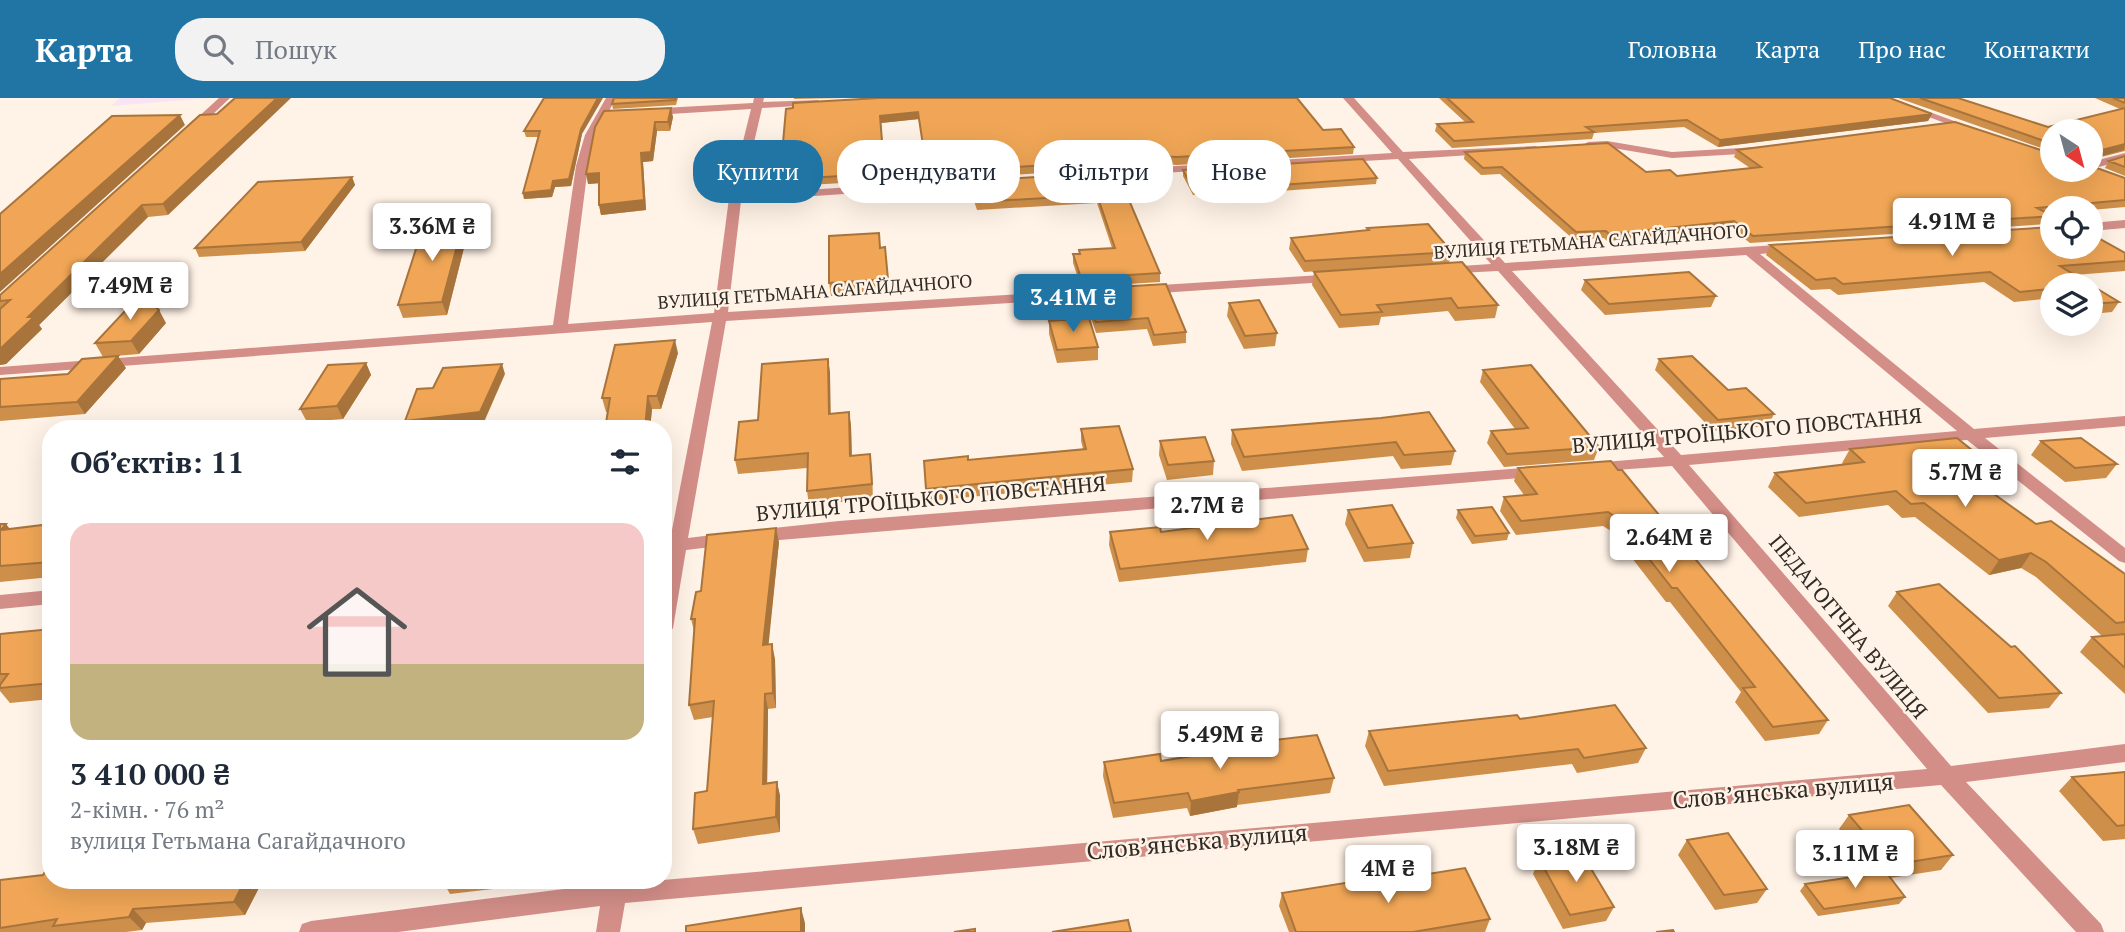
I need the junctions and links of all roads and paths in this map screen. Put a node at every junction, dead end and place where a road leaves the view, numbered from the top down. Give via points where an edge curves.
1 (225, 98) edge
2 (611, 98) edge
3 (1348, 98) edge
4 (1881, 98) edge
5 (759, 101) edge
6 (823, 102) edge
7 (602, 115) junction
8 (1952, 123) junction
9 (1925, 127) edge
10 (1990, 136) edge
11 (749, 140) edge
12 (175, 144) edge
13 (1580, 145) edge
14 (1539, 148) edge
15 (1774, 148) edge
16 (1402, 155) junction
17 (2125, 156) edge
18 (2104, 166) edge
19 (1173, 170) edge
20 (734, 203) edge
21 (2125, 224) edge
22 (2103, 226) edge
23 (1804, 247) edge
24 (1749, 251) junction
25 (1502, 267) junction
26 (1433, 272) edge
27 (1349, 277) edge
28 (720, 317) junction
29 (560, 328) junction
30 (0, 371) edge
31 (2125, 421) edge
32 (1970, 434) junction
33 (1676, 461) junction
34 (1579, 469) edge
35 (1551, 471) edge
36 (672, 537) edge
37 (672, 542) edge
38 (2125, 557) edge
39 (42, 598) edge
40 (0, 602) edge
41 (2125, 752) edge
42 (1945, 776) junction
43 (672, 882) edge
44 (602, 889) edge
45 (616, 889) edge
46 (311, 932) edge
47 (608, 932) edge
48 (2092, 932) edge

1 - 12 street
2 - 7 street
3 - 16 street, ПЕДАГОГІЧНА ВУЛИЦЯ
4 - 8 street
5 - 6 street
5 - 7 street
5 - 11 street
7 - 29 street via 590,135 582,166
8 - 9 street
8 - 10 street
13 - 15 street via 1607,144 1684,155
14 - 16 street
16 - 19 street
16 - 25 street, ПЕДАГОГІЧНА ВУЛИЦЯ
17 - 18 street
20 - 28 street
21 - 22 street
23 - 24 street, ВУЛИЦЯ ГЕТЬМАНА САГАЙДАЧНОГО
24 - 25 street, ВУЛИЦЯ ГЕТЬМАНА САГАЙДАЧНОГО
24 - 32 street
25 - 26 street, ВУЛИЦЯ ГЕТЬМАНА САГАЙДАЧНОГО
25 - 33 street, ПЕДАГОГІЧНА ВУЛИЦЯ
27 - 28 street, ВУЛИЦЯ ГЕТЬМАНА САГАЙДАЧНОГО
28 - 29 street, ВУЛИЦЯ ГЕТЬМАНА САГАЙДАЧНОГО
28 - 36 street
29 - 30 street, ВУЛИЦЯ ГЕТЬМАНА САГАЙДАЧНОГО
31 - 32 street, ВУЛИЦЯ ТРОЇЦЬКОГО ПОВСТАННЯ
32 - 33 street, ВУЛИЦЯ ТРОЇЦЬКОГО ПОВСТАННЯ
32 - 38 street
33 - 34 street, ВУЛИЦЯ ТРОЇЦЬКОГО ПОВСТАННЯ
33 - 42 street, ПЕДАГОГІЧНА ВУЛИЦЯ
35 - 37 street, ВУЛИЦЯ ТРОЇЦЬКОГО ПОВСТАННЯ
39 - 40 street
41 - 42 street, Словʼянська вулиця
42 - 43 street, Словʼянська вулиця
42 - 48 street, ПЕДАГОГІЧНА ВУЛИЦЯ
44 - 46 street, Словʼянська вулиця
45 - 47 street

